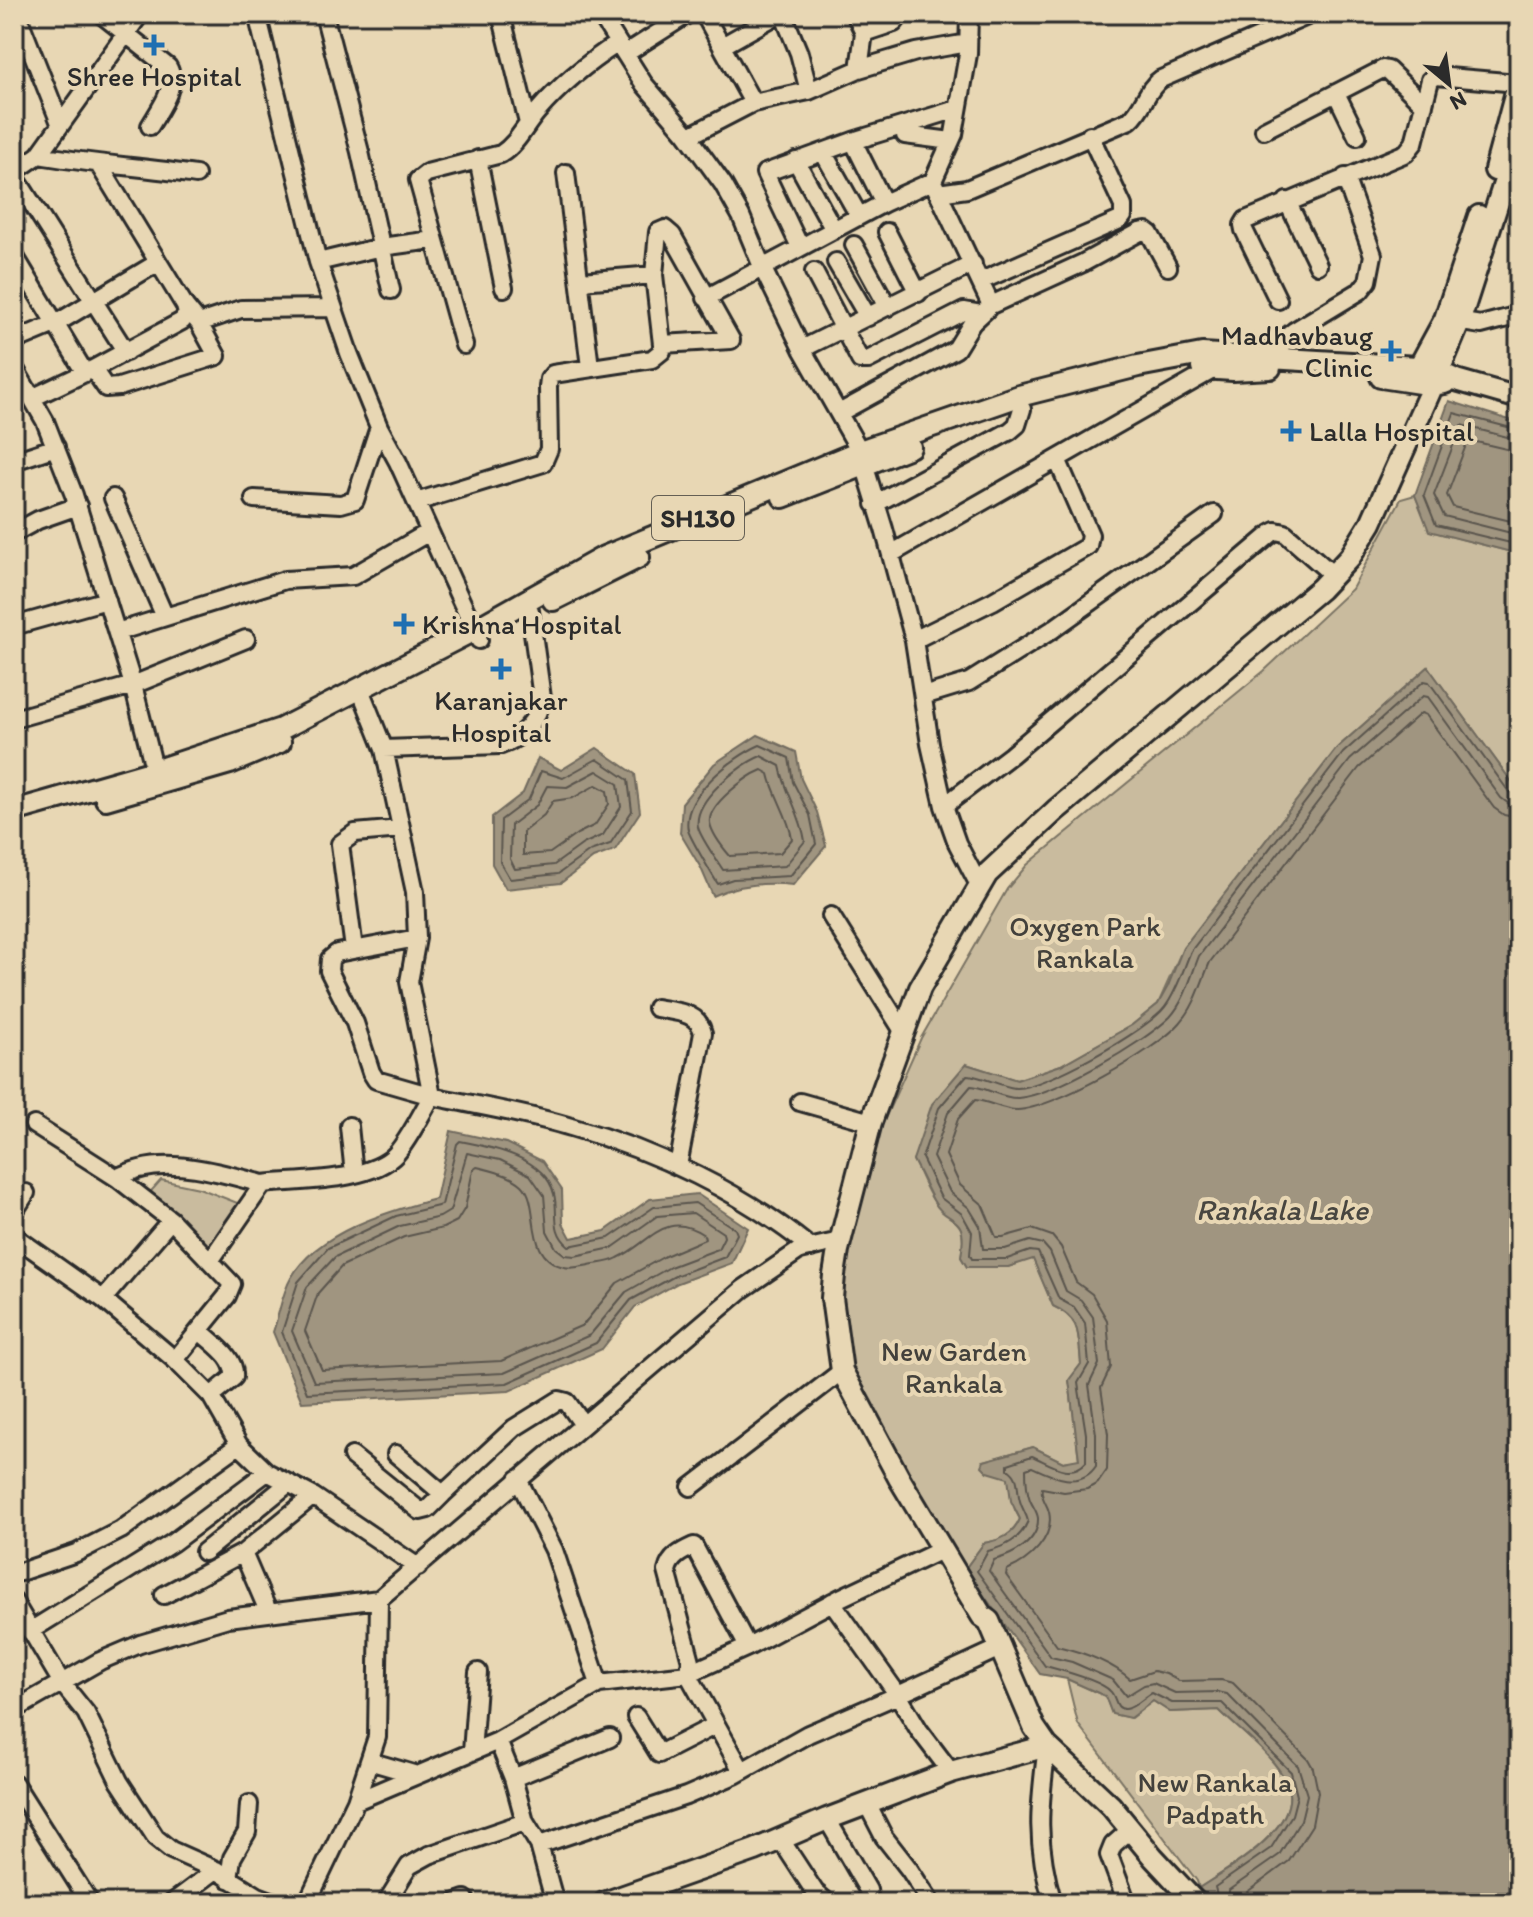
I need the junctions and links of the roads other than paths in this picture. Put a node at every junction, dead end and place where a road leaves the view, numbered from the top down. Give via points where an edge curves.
1 (17, 14) edge
2 (101, 14) edge
3 (140, 14) edge
4 (257, 14) edge
5 (324, 14) edge
6 (501, 14) edge
7 (600, 14) edge
8 (688, 14) edge
9 (704, 14) edge
10 (781, 14) edge
11 (855, 14) edge
12 (901, 14) edge
13 (969, 14) edge
14 (1312, 14) edge
15 (864, 33) junction
16 (124, 34) junction
17 (968, 43) junction
18 (722, 46) junction
19 (622, 49) junction
20 (859, 69) junction
21 (1519, 82) edge
22 (809, 91) junction
23 (1336, 93) junction
24 (753, 103) junction
25 (1424, 105) junction
26 (957, 109) junction
27 (60, 123) junction
28 (528, 123) junction
29 (150, 126) dead end
30 (1264, 130) dead end
31 (905, 135) dead end
32 (1090, 135) junction
33 (689, 136) junction
34 (1357, 136) dead end
35 (853, 141) junction
36 (951, 141) junction
37 (1513, 151) edge
38 (39, 155) junction
39 (478, 159) junction
40 (808, 160) junction
41 (99, 165) junction
42 (566, 173) dead end
43 (14, 174) edge
44 (196, 175) dead end
45 (1345, 177) junction
46 (1512, 181) edge
47 (936, 187) junction
48 (1287, 201) junction
49 (884, 203) junction
50 (859, 216) junction
51 (834, 230) junction
52 (887, 232) dead end
53 (433, 240) junction
54 (854, 245) dead end
55 (381, 247) junction
56 (800, 247) junction
57 (14, 255) edge
58 (318, 262) junction
59 (836, 262) dead end
60 (157, 263) junction
61 (973, 264) junction
62 (1318, 265) dead end
63 (1168, 267) dead end
64 (763, 269) junction
65 (814, 272) dead end
66 (654, 275) junction
67 (581, 281) junction
68 (981, 281) junction
69 (504, 288) dead end
70 (391, 290) dead end
71 (918, 293) junction
72 (706, 298) junction
73 (1278, 300) dead end
74 (94, 301) junction
75 (185, 306) junction
76 (888, 307) junction
77 (333, 308) junction
78 (986, 310) junction
79 (1519, 315) edge
80 (868, 317) junction
81 (1452, 321) junction
82 (57, 323) junction
83 (199, 323) junction
84 (845, 329) junction
85 (14, 341) edge
86 (662, 344) junction
87 (464, 345) dead end
88 (802, 349) junction
89 (126, 352) junction
90 (1263, 356) junction
91 (14, 367) edge
92 (590, 367) junction
93 (1217, 368) junction
94 (89, 371) junction
95 (1414, 374) junction
96 (1443, 379) junction
97 (32, 398) junction
98 (1519, 398) edge
99 (1022, 409) junction
100 (839, 413) junction
101 (1416, 420) junction
102 (379, 427) junction
103 (56, 447) junction
104 (862, 458) junction
105 (1057, 459) junction
106 (14, 461) edge
107 (113, 498) dead end
108 (254, 499) dead end
109 (416, 502) junction
110 (875, 504) junction
111 (78, 506) junction
112 (1214, 514) dead end
113 (429, 532) junction
114 (14, 533) edge
115 (891, 554) junction
116 (1333, 575) junction
117 (107, 600) junction
118 (530, 611) junction
119 (165, 617) junction
120 (14, 626) edge
121 (117, 632) junction
122 (477, 635) junction
123 (246, 639) dead end
124 (914, 640) junction
125 (133, 685) junction
126 (363, 694) junction
127 (923, 696) junction
128 (14, 719) edge
129 (384, 749) junction
130 (156, 778) junction
131 (944, 806) junction
132 (14, 811) edge
133 (14, 823) edge
134 (401, 829) junction
135 (979, 885) junction
136 (831, 916) dead end
137 (417, 938) junction
138 (354, 949) junction
139 (656, 1008) dead end
140 (903, 1031) junction
141 (432, 1096) junction
142 (800, 1102) dead end
143 (871, 1122) junction
144 (34, 1125) dead end
145 (349, 1126) dead end
146 (678, 1166) junction
147 (354, 1174) junction
148 (117, 1178) junction
149 (263, 1184) junction
150 (26, 1193) dead end
151 (14, 1212) edge
152 (171, 1220) junction
153 (14, 1236) edge
154 (840, 1241) junction
155 (811, 1248) junction
156 (210, 1261) junction
157 (103, 1299) junction
158 (200, 1331) junction
159 (175, 1360) junction
160 (842, 1371) junction
161 (211, 1396) junction
162 (582, 1423) junction
163 (239, 1445) junction
164 (396, 1454) dead end
165 (352, 1456) dead end
166 (267, 1472) junction
167 (518, 1479) junction
168 (289, 1483) junction
169 (691, 1487) dead end
170 (443, 1494) junction
171 (313, 1496) junction
172 (941, 1550) junction
173 (204, 1552) dead end
174 (243, 1553) junction
175 (418, 1567) junction
176 (14, 1574) edge
177 (164, 1595) dead end
178 (379, 1599) junction
179 (14, 1602) edge
180 (832, 1602) junction
181 (268, 1611) junction
182 (30, 1631) junction
183 (748, 1647) junction
184 (1002, 1647) junction
185 (478, 1672) dead end
186 (688, 1674) junction
187 (62, 1683) junction
188 (599, 1684) junction
189 (898, 1695) junction
190 (14, 1710) edge
191 (636, 1717) dead end
192 (716, 1725) junction
193 (610, 1738) dead end
194 (498, 1741) junction
195 (1047, 1746) junction
196 (472, 1752) junction
197 (369, 1761) junction
198 (742, 1771) junction
199 (951, 1772) junction
200 (417, 1775) junction
201 (513, 1778) junction
202 (14, 1783) edge
203 (356, 1801) junction
204 (249, 1804) dead end
205 (867, 1804) junction
206 (827, 1819) junction
207 (525, 1822) junction
208 (1131, 1829) junction
209 (781, 1840) junction
210 (539, 1845) junction
211 (223, 1875) junction
212 (1188, 1900) edge
213 (90, 1903) edge
214 (172, 1903) edge
215 (277, 1903) edge
216 (307, 1903) edge
217 (386, 1903) edge
218 (555, 1903) edge
219 (604, 1903) edge
220 (828, 1903) edge
221 (864, 1903) edge
222 (931, 1903) edge
223 (1053, 1903) edge
224 (1127, 1903) edge

1 - 27 street
2 - 16 street
3 - 16 street
4 - 58 street
5 - 55 street
6 - 28 street
7 - 19 street
8 - 19 street
9 - 18 street
10 - 18 street
10 - 22 street
11 - 15 street
12 - 15 street via 894,23
13 - 17 street
14 - 32 street via 1161,79 1130,120
15 - 20 street
16 - 27 street
16 - 29 street via 172,74
17 - 20 street
17 - 26 street
18 - 24 street
19 - 28 street via 575,72
19 - 33 street
20 - 22 street
21 - 25 street via 1436,76 1430,80
21 - 37 main road
22 - 24 street
23 - 25 street via 1383,69
23 - 30 street
23 - 34 street
24 - 33 street
25 - 45 street via 1406,153
26 - 35 street
26 - 36 street
27 - 38 street
28 - 39 street via 509,149
31 - 36 street
32 - 47 street via 967,189
32 - 68 street via 1123,216
33 - 64 street via 740,212
35 - 40 street
35 - 49 street
36 - 47 street
37 - 46 main road
37 - 81 main road
38 - 41 street
38 - 43 street
39 - 53 street via 418,180
39 - 69 street
40 - 50 street
40 - 51 street
40 - 56 street via 765,173
41 - 44 street
41 - 60 street
42 - 67 street
43 - 74 street
45 - 48 street
45 - 90 street via 1372,248 1368,281
46 - 81 main road
47 - 49 street
47 - 61 street
48 - 62 street
48 - 73 street via 1243,225
49 - 50 street
50 - 51 street
51 - 56 street
52 - 71 street
53 - 55 street
53 - 87 street
54 - 76 street
55 - 58 street
55 - 70 street
56 - 64 street
57 - 82 street
58 - 77 street
59 - 80 street
60 - 74 street
60 - 75 street
61 - 68 street
61 - 71 street
63 - 78 street via 1150,234 1140,232
64 - 72 street
64 - 88 street
65 - 84 street
66 - 67 street
66 - 72 street via 658,232 669,230
66 - 86 street
67 - 92 street
68 - 78 street
71 - 76 street
72 - 86 street via 731,340
74 - 82 street
74 - 89 street
75 - 83 street
75 - 89 street via 182,321
76 - 80 street
77 - 83 street via 241,309
77 - 102 street
78 - 84 street via 964,311 864,361
78 - 100 street via 956,349
79 - 81 street via 1481,325
80 - 84 street
81 - 95 main road
81 - 96 main road
82 - 85 street
82 - 94 street
83 - 94 street via 217,356 112,389
84 - 88 street
86 - 92 street via 652,359
88 - 100 street
89 - 94 street
90 - 95 main road, SH130
90 - 104 main road, SH130 via 1202,354 1019,396
91 - 97 street
92 - 109 street via 549,379 549,449 543,463
93 - 95 main road
93 - 99 main road via 1126,380
93 - 105 street
94 - 97 street
95 - 96 main road
95 - 101 main road
96 - 98 main road
96 - 101 main road
97 - 103 street
99 - 104 main road
99 - 110 street via 1010,431
100 - 104 street
101 - 116 main road via 1376,513
102 - 108 street via 355,500 341,504
102 - 109 street
103 - 106 street
103 - 111 street
104 - 110 street
104 - 118 main road via 622,564
104 - 122 main road, SH130 via 604,557
105 - 115 street
105 - 124 street via 1090,535 1088,546
107 - 119 street
109 - 113 street
110 - 115 street
111 - 114 street
111 - 117 street
112 - 127 street via 1065,622 969,682
113 - 119 street via 353,576 285,580
113 - 122 street
115 - 124 street
116 - 131 street via 1285,533 1272,533
116 - 135 main road via 1056,810
117 - 120 street
117 - 121 street
118 - 122 main road
118 - 129 street via 542,698 534,720 514,741
119 - 121 street
121 - 125 street
122 - 126 main road, SH130
122 - 126 main road, SH130 via 390,688
123 - 125 street
124 - 127 street
125 - 128 street
125 - 130 street
126 - 129 street
126 - 130 main road, SH130 via 307,731 230,763
127 - 131 street
129 - 134 street
130 - 132 main road, SH130
130 - 133 main road, SH130
131 - 135 street
134 - 137 street via 415,892
134 - 138 street via 355,833 340,844
135 - 140 main road via 920,988
136 - 140 street
137 - 138 street
137 - 141 street via 409,982
138 - 141 street via 330,959 329,971 360,1035 371,1072 376,1080
139 - 146 street via 694,1016 703,1033
140 - 143 main road
141 - 146 street via 571,1127
141 - 147 street via 397,1154
142 - 143 street
143 - 154 main road
144 - 148 street
145 - 147 street
146 - 155 street via 771,1218
147 - 149 street
148 - 149 street via 135,1169 188,1167
148 - 152 street
149 - 156 street
150 - 151 street
152 - 156 street
152 - 157 street
153 - 157 street
154 - 155 street
154 - 160 main road via 832,1298
155 - 162 street via 743,1289
156 - 158 street via 232,1284
157 - 159 street
158 - 159 street
158 - 161 street via 235,1368 234,1377
159 - 161 street
160 - 169 street
160 - 172 main road
161 - 163 street
162 - 167 street
162 - 170 street via 567,1402 559,1400 514,1428
163 - 166 street
163 - 176 street via 121,1530 76,1553
164 - 170 street
165 - 170 street via 420,1511
166 - 168 street
166 - 182 street via 172,1543
167 - 175 street
167 - 188 street via 554,1550
168 - 171 street
168 - 173 street
171 - 174 street
171 - 175 street
172 - 180 street
172 - 184 main road
174 - 177 street
174 - 181 street
175 - 178 street
178 - 181 street
178 - 197 street via 377,1737
179 - 182 street
180 - 183 street
180 - 189 street
181 - 187 street via 140,1644
182 - 187 street
183 - 186 street
183 - 186 street via 694,1546 679,1553 667,1571 691,1661
184 - 189 street
184 - 195 main road
185 - 196 street
186 - 188 street
186 - 192 street
187 - 190 street
187 - 211 street via 86,1713 119,1781 156,1838
188 - 194 street
189 - 198 street via 808,1734
189 - 199 street
191 - 192 street via 659,1754
192 - 198 street
193 - 201 street
194 - 196 street
194 - 201 street
195 - 199 main road
195 - 208 main road
195 - 223 street via 1039,1843
196 - 200 street
197 - 200 street
197 - 203 street
198 - 210 street via 686,1796
199 - 205 main road
200 - 203 street
201 - 207 street
202 - 213 street
203 - 216 street
204 - 211 street via 247,1832
205 - 206 main road
205 - 222 street
206 - 209 main road
206 - 221 street via 868,1890
207 - 210 street
207 - 217 street via 409,1866
208 - 212 main road
208 - 224 street via 1109,1855
209 - 219 main road
209 - 220 street
210 - 218 street
211 - 214 street
211 - 215 street

